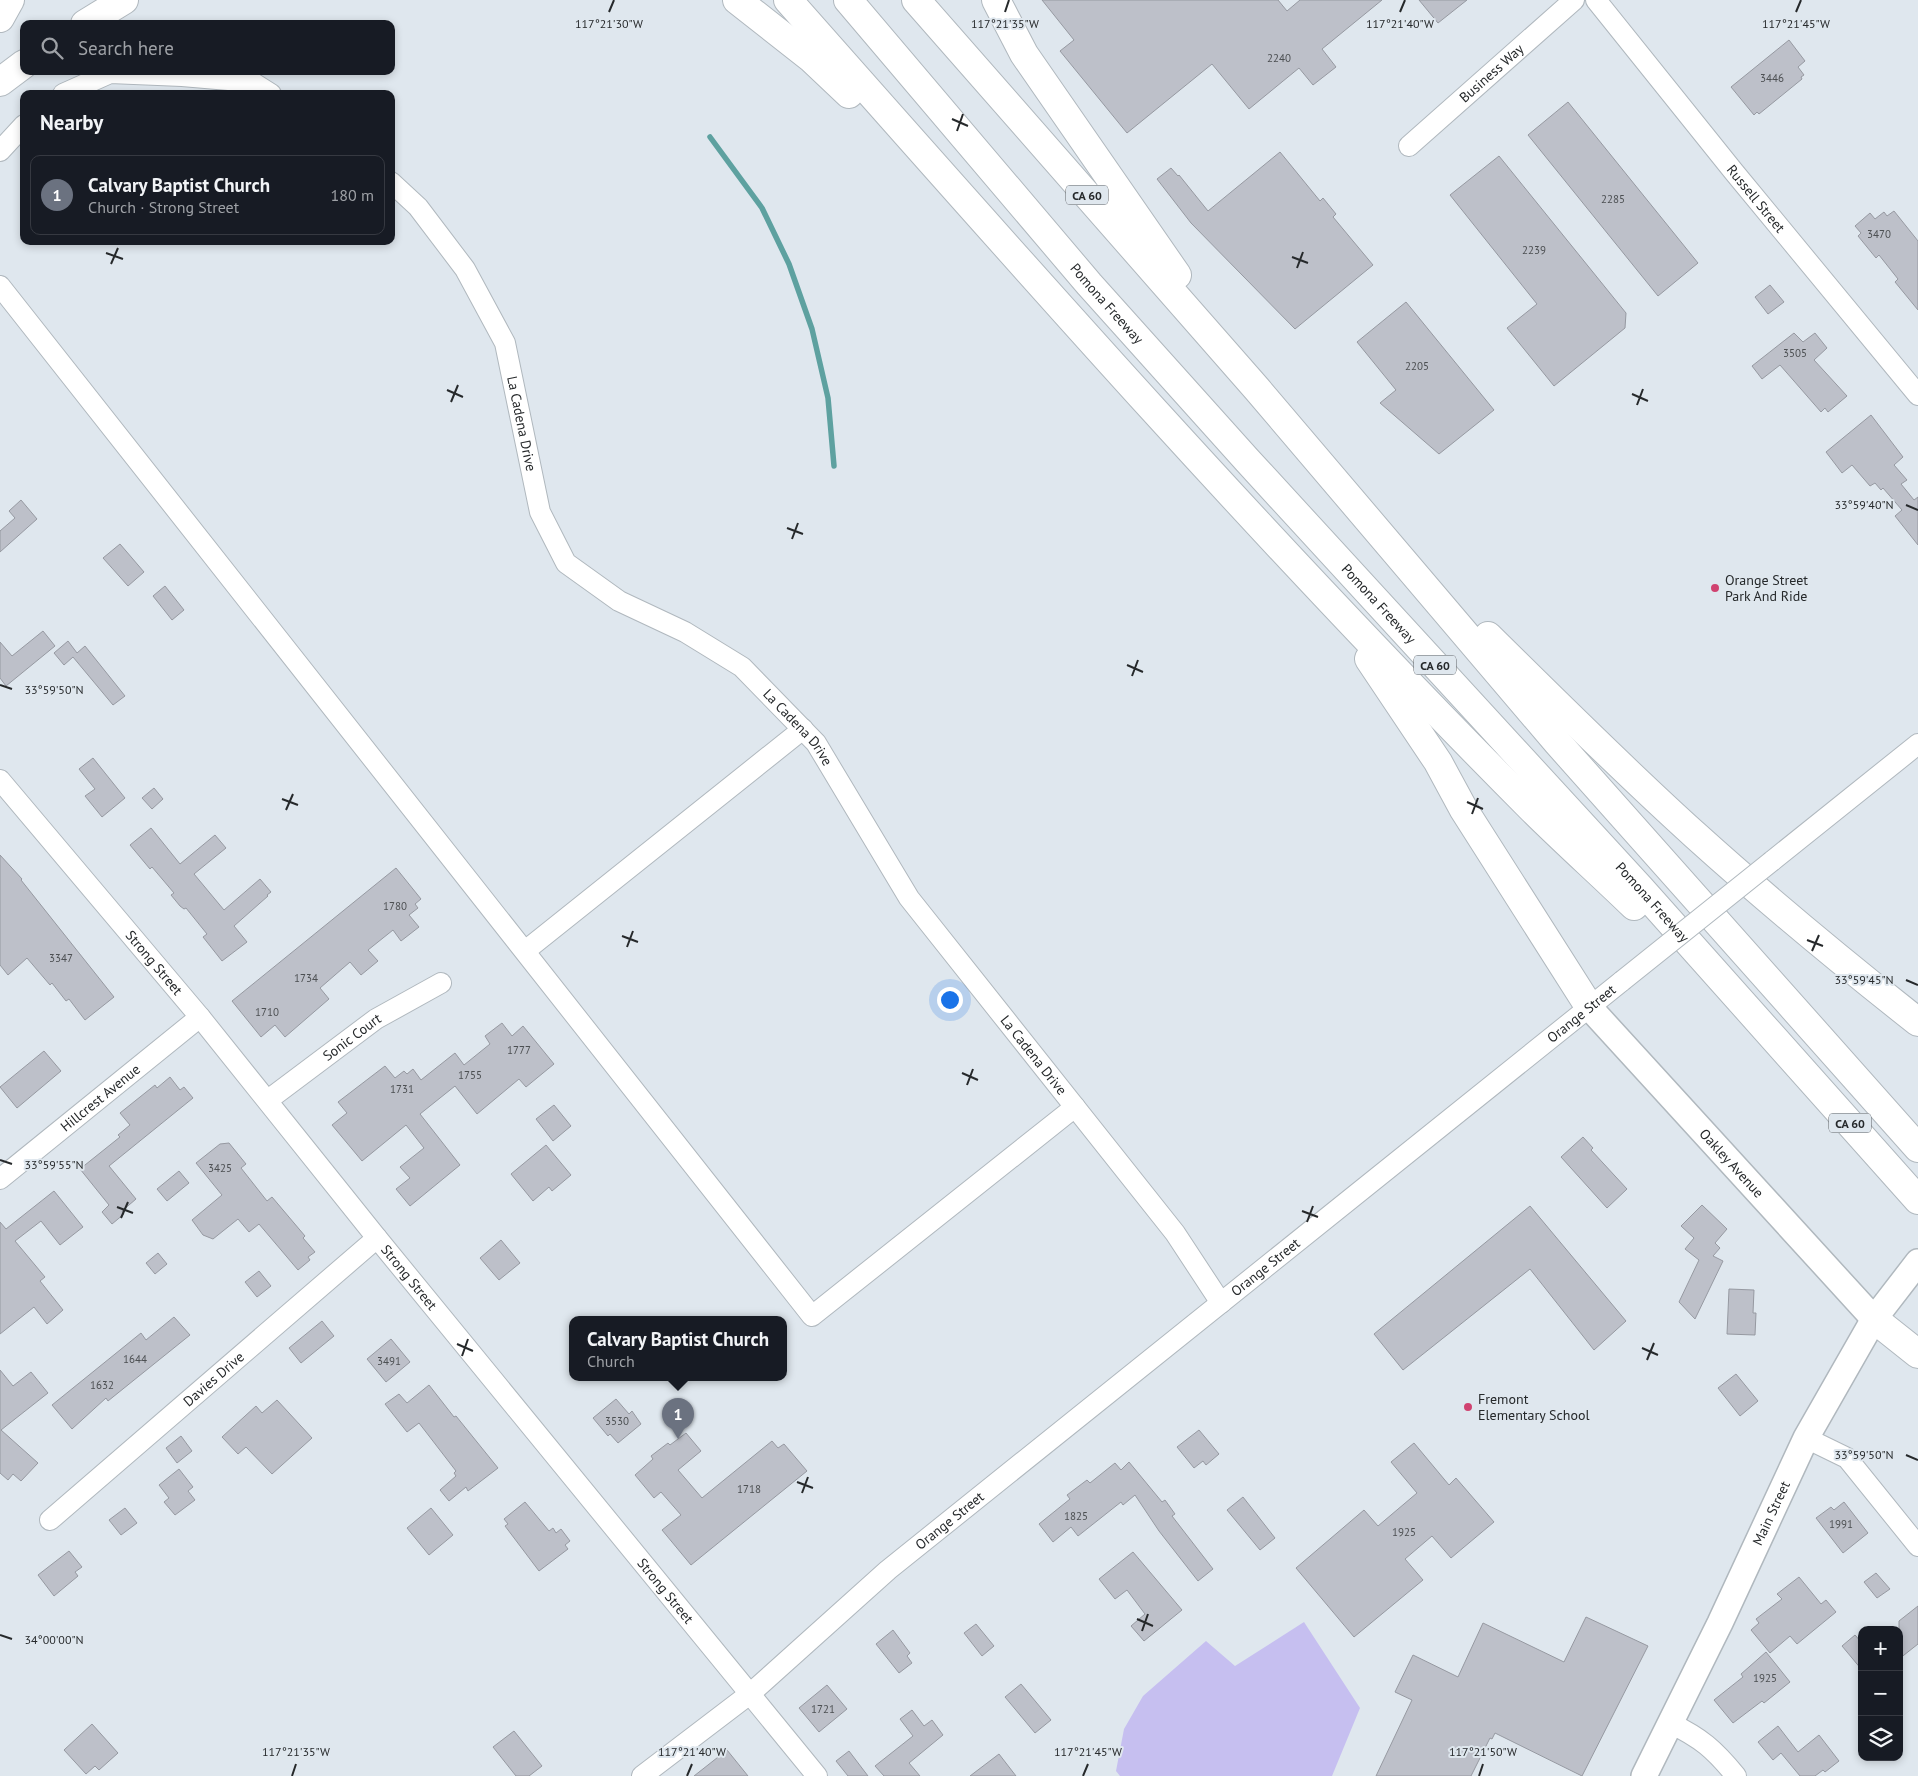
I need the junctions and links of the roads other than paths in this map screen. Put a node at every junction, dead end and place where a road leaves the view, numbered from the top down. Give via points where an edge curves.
1 (10, 0) edge
2 (124, 0) edge
3 (737, 0) edge
4 (788, 0) edge
5 (848, 0) edge
6 (916, 0) edge
7 (996, 0) edge
8 (1574, 0) edge
9 (1596, 0) edge
10 (0, 18) edge
11 (92, 20) edge
12 (20, 67) edge
13 (106, 75) edge
14 (158, 75) edge
15 (0, 82) edge
16 (72, 90) edge
17 (264, 90) edge
18 (20, 129) edge
19 (1409, 146) dead end
20 (0, 151) edge
21 (395, 186) edge
22 (1011, 254) junction
23 (0, 286) edge
24 (1257, 389) junction
25 (1918, 396) edge
26 (1352, 501) junction
27 (1266, 534) junction
28 (803, 730) junction
29 (1918, 744) edge
30 (0, 780) edge
31 (525, 952) junction
32 (441, 983) dead end
33 (1590, 1008) junction
34 (200, 1017) junction
35 (1918, 1022) edge
36 (1783, 1046) junction
37 (268, 1100) junction
38 (1075, 1106) junction
39 (1918, 1148) edge
40 (0, 1179) edge
41 (1918, 1200) edge
42 (377, 1238) junction
43 (1918, 1262) edge
44 (1221, 1303) junction
45 (1874, 1318) junction
46 (1918, 1354) edge
47 (1806, 1438) junction
48 (50, 1520) dead end
49 (1918, 1546) edge
50 (751, 1693) junction
51 (1670, 1724) junction
52 (642, 1776) edge
53 (817, 1776) edge
54 (1644, 1776) edge
55 (1736, 1776) edge

1 - 10 highway
2 - 11 highway
3 - 22 highway via 812,59
4 - 22 highway
5 - 36 highway, Pomona Freeway / CA 60 via 1089,284
6 - 24 highway, CA 60
7 - 24 highway via 1024,54
8 - 19 street, Business Way
9 - 25 street, Russell Street
12 - 15 highway
13 - 16 street
14 - 17 street via 252,82
18 - 20 street
21 - 28 street, La Cadena Drive via 418,207 465,269 505,342 540,512 566,563 619,601 685,632 742,667
22 - 27 highway
23 - 31 street
24 - 26 highway, CA 60
26 - 35 highway via 1568,716 1694,835 1838,959
26 - 39 highway, CA 60 via 1563,749
27 - 33 highway via 1363,650 1438,762 1464,810
27 - 36 highway via 1532,809
28 - 31 street
28 - 38 street, La Cadena Drive via 816,743 909,898
29 - 33 street, Orange Street, bridge
30 - 34 street, Strong Street
31 - 38 street via 812,1316
32 - 37 street, Sonic Court via 376,1019
33 - 44 street, Orange Street
33 - 45 main road, Oakley Avenue
34 - 37 street, Strong Street
34 - 40 street, Hillcrest Avenue
36 - 41 highway, Pomona Freeway / CA 60
37 - 42 street, Strong Street
38 - 44 street, La Cadena Drive via 1175,1233
42 - 48 street, Davies Drive
42 - 50 street, Strong Street
43 - 45 main road, Main Street
44 - 50 street, Orange Street via 888,1570
45 - 46 highway
45 - 47 main road, Main Street
47 - 49 street via 1847,1458
47 - 51 main road, Main Street
50 - 52 street, Orange Street
50 - 53 street, Strong Street
51 - 54 main road, Main Street
51 - 55 street via 1709,1746

